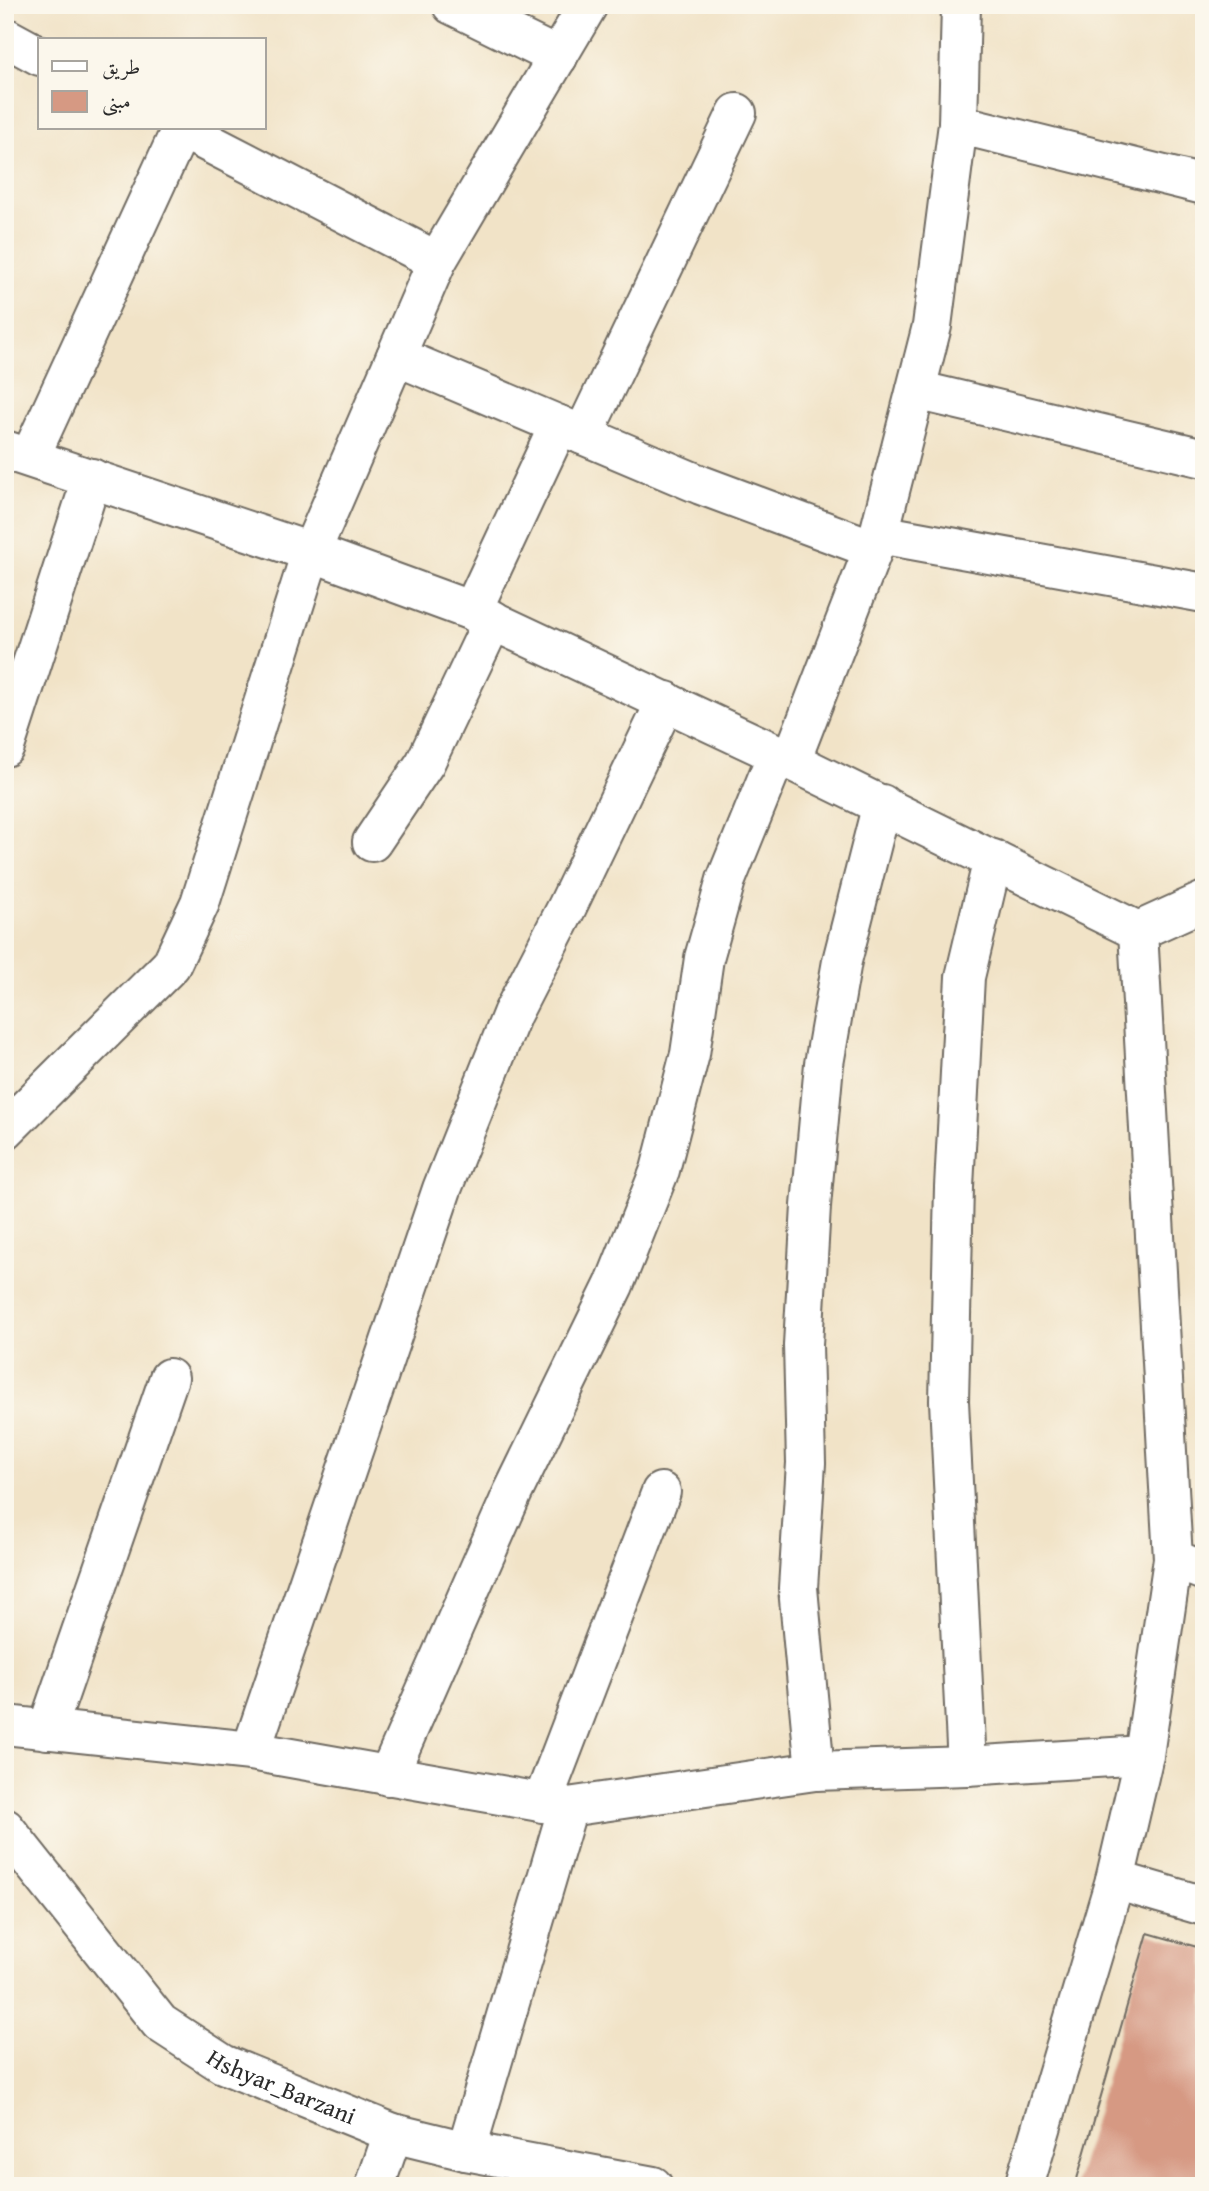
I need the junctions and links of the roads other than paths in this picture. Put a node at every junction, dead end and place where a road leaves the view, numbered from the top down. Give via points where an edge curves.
1 (452, 5) edge
2 (588, 5) edge
3 (961, 5) edge
4 (5, 37) edge
5 (38, 55) edge
6 (558, 57) junction
7 (737, 113) dead end
8 (958, 124) junction
9 (180, 130) edge
10 (185, 130) edge
11 (1204, 185) edge
12 (437, 261) junction
13 (396, 356) junction
14 (916, 390) junction
15 (571, 430) junction
16 (18, 454) edge
17 (1204, 458) edge
18 (92, 478) junction
19 (876, 542) junction
20 (311, 552) junction
21 (1204, 593) edge
22 (483, 616) junction
23 (666, 701) junction
24 (5, 747) edge
25 (784, 757) junction
26 (882, 804) junction
27 (372, 842) dead end
28 (993, 859) junction
29 (1204, 901) edge
30 (1138, 931) junction
31 (5, 1130) edge
32 (169, 1378) dead end
33 (661, 1492) dead end
34 (1188, 1565) edge
35 (5, 1725) edge
36 (47, 1730) junction
37 (251, 1751) junction
38 (1144, 1755) junction
39 (967, 1766) junction
40 (815, 1771) junction
41 (388, 1776) junction
42 (555, 1805) junction
43 (5, 1828) edge
44 (1115, 1880) junction
45 (1204, 1906) edge
46 (393, 2133) junction
47 (466, 2151) junction
48 (375, 2186) edge
49 (653, 2186) edge
50 (1024, 2186) edge

1 - 6 street
2 - 6 street
3 - 8 street
4 - 5 street
6 - 12 street
7 - 15 street
8 - 11 street
8 - 14 street via 932,326
9 - 16 street
10 - 12 street
12 - 13 street
13 - 15 street
13 - 20 street
14 - 17 street
14 - 19 street
15 - 19 street via 701,485
15 - 22 street
16 - 18 street
18 - 20 street
18 - 24 street
19 - 21 street
19 - 25 street
20 - 22 street
20 - 31 street via 200,903 171,965
22 - 23 street
22 - 27 street via 425,763
23 - 25 street
23 - 37 street via 512,1014 447,1177
25 - 26 street
25 - 41 street via 726,880 704,958 690,1054 660,1170 614,1285 513,1492
26 - 28 street
26 - 40 street via 839,974 824,1064 811,1206 803,1345 806,1463 797,1588
28 - 30 street
28 - 39 street via 965,976 954,1187 949,1401
29 - 30 street
30 - 34 street
32 - 36 street
33 - 42 street
34 - 38 street
35 - 36 street
36 - 37 street
37 - 41 street
38 - 39 street
38 - 44 street
39 - 40 street
40 - 42 street
41 - 42 street
42 - 47 street
43 - 46 street, Hshyar_Barzani via 160,2023 223,2064
44 - 45 street
44 - 50 street
46 - 47 street, Hshyar_Barzani
46 - 48 street
47 - 49 street, Hshyar_Barzani

